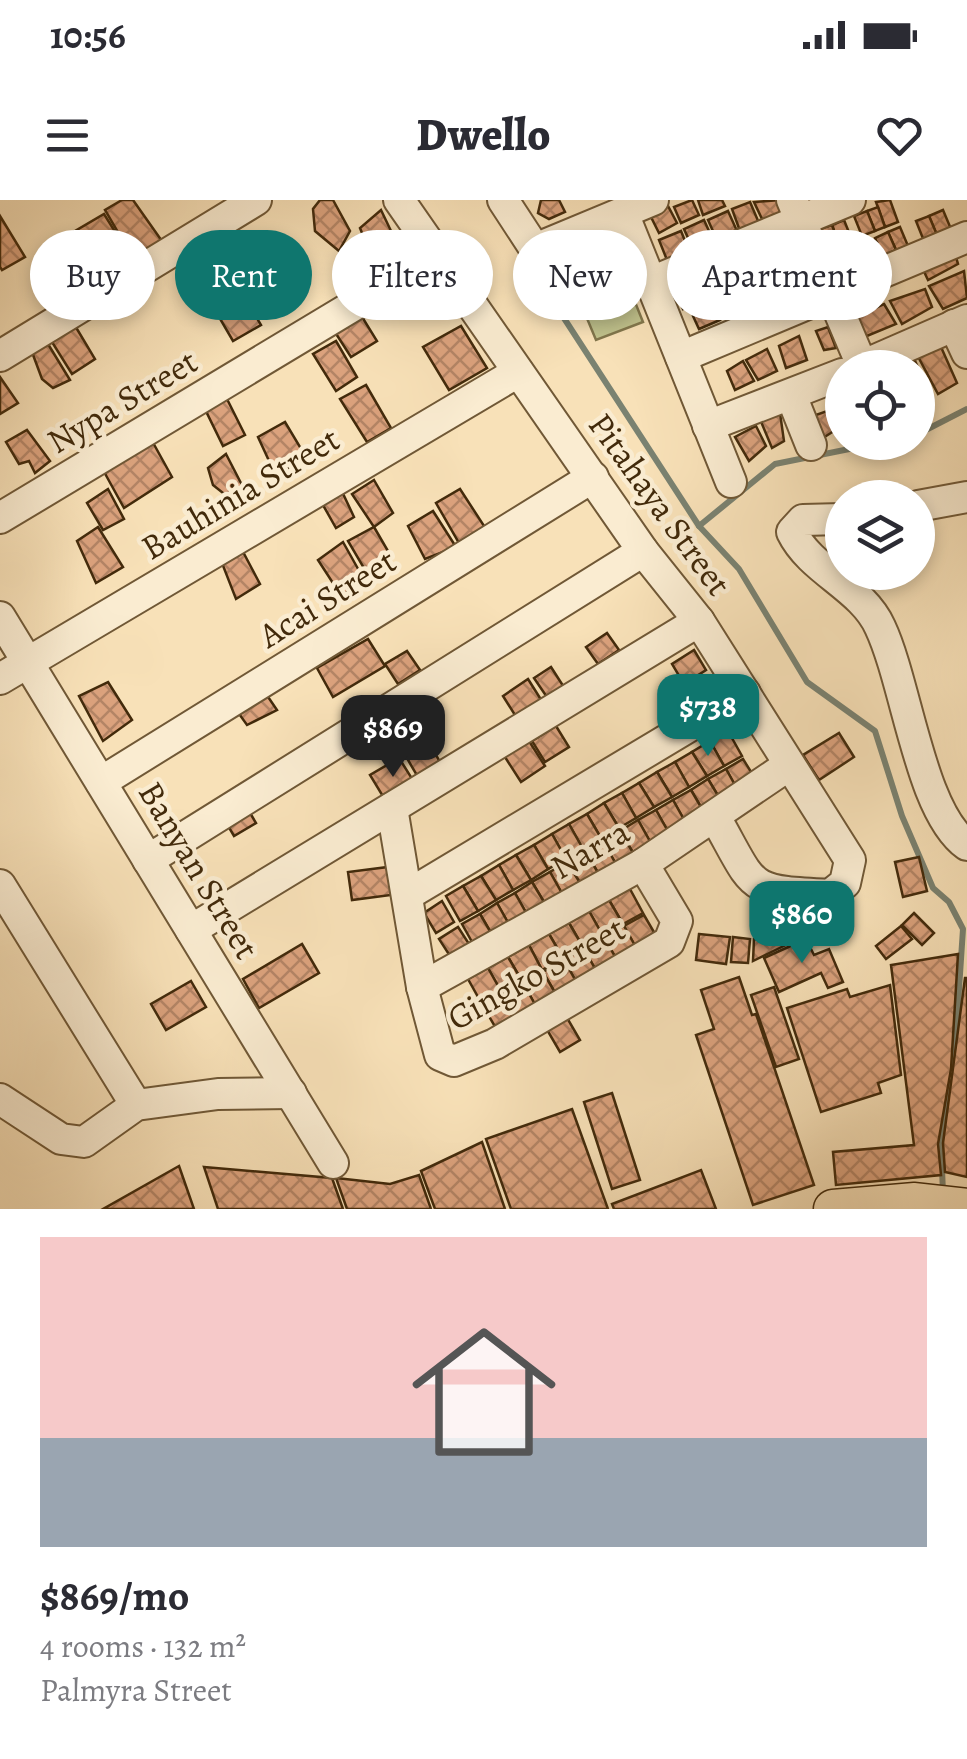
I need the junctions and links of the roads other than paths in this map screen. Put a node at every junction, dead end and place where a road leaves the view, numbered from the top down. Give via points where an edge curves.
1 (256, 200) edge
2 (399, 200) edge
3 (504, 200) edge
4 (654, 200) edge
5 (850, 200) edge
6 (797, 210) edge
7 (623, 213) junction
8 (419, 230) edge
9 (967, 237) edge
10 (892, 269) edge
11 (651, 282) junction
12 (332, 318) edge
13 (481, 320) edge
14 (770, 320) edge
15 (840, 320) edge
16 (963, 333) edge
17 (850, 350) edge
18 (911, 350) edge
19 (0, 356) edge
20 (681, 357) junction
21 (518, 372) junction
22 (825, 381) edge
23 (790, 395) junction
24 (708, 426) junction
25 (811, 445) dead end
26 (594, 477) junction
27 (731, 482) dead end
28 (967, 496) edge
29 (935, 503) edge
30 (0, 518) edge
31 (825, 519) edge
32 (642, 551) junction
33 (825, 562) edge
34 (863, 590) edge
35 (0, 617) edge
36 (699, 621) junction
37 (28, 662) junction
38 (0, 680) edge
39 (745, 693) junction
40 (789, 765) junction
41 (101, 782) junction
42 (392, 808) junction
43 (715, 817) junction
44 (967, 845) edge
45 (148, 860) junction
46 (642, 864) junction
47 (0, 885) edge
48 (409, 894) junction
49 (191, 930) junction
50 (422, 988) junction
51 (291, 1093) junction
52 (0, 1099) edge
53 (136, 1105) junction
54 (333, 1163) dead end
55 (950, 1205) edge
56 (833, 1209) edge

1 - 19 street
2 - 8 street, Pitahaya Street
3 - 7 street via 535,250
4 - 7 street
5 - 6 street
6 - 11 street
7 - 11 street
9 - 10 street
11 - 20 street
12 - 30 street, Nypa Street
13 - 21 street, Pitahaya Street
14 - 20 street
15 - 17 street
16 - 18 street
20 - 24 street
21 - 26 street, Pitahaya Street
21 - 37 street, Bauhinia Street
22 - 23 street
23 - 24 street
23 - 25 street
24 - 27 street
26 - 32 street, Pitahaya Street
26 - 41 street, Acai Street
28 - 29 street
31 - 33 street via 802,520 792,532
32 - 36 street, Pitahaya Street
32 - 45 street
34 - 44 street via 900,675 936,808
35 - 37 street, Banyan Street
36 - 39 street, Pitahaya Street
36 - 42 street
37 - 38 street, Bauhinia Street
37 - 41 street, Banyan Street
39 - 40 street, Pitahaya Street
39 - 48 street
40 - 43 street, Narra
40 - 43 street, Pitahaya Street via 850,860 844,883 830,895 776,893 754,884
41 - 45 street, Banyan Street
42 - 48 street
42 - 49 street
43 - 46 street, Narra
45 - 49 street, Banyan Street
46 - 50 street, Narra
46 - 50 street, Gingko Street via 676,921 669,942 495,1044 454,1061 440,1055
47 - 53 street
48 - 50 street
49 - 51 street, Banyan Street
51 - 53 street
51 - 54 street, Banyan Street
52 - 53 street via 61,1139 84,1142
55 - 56 main road

